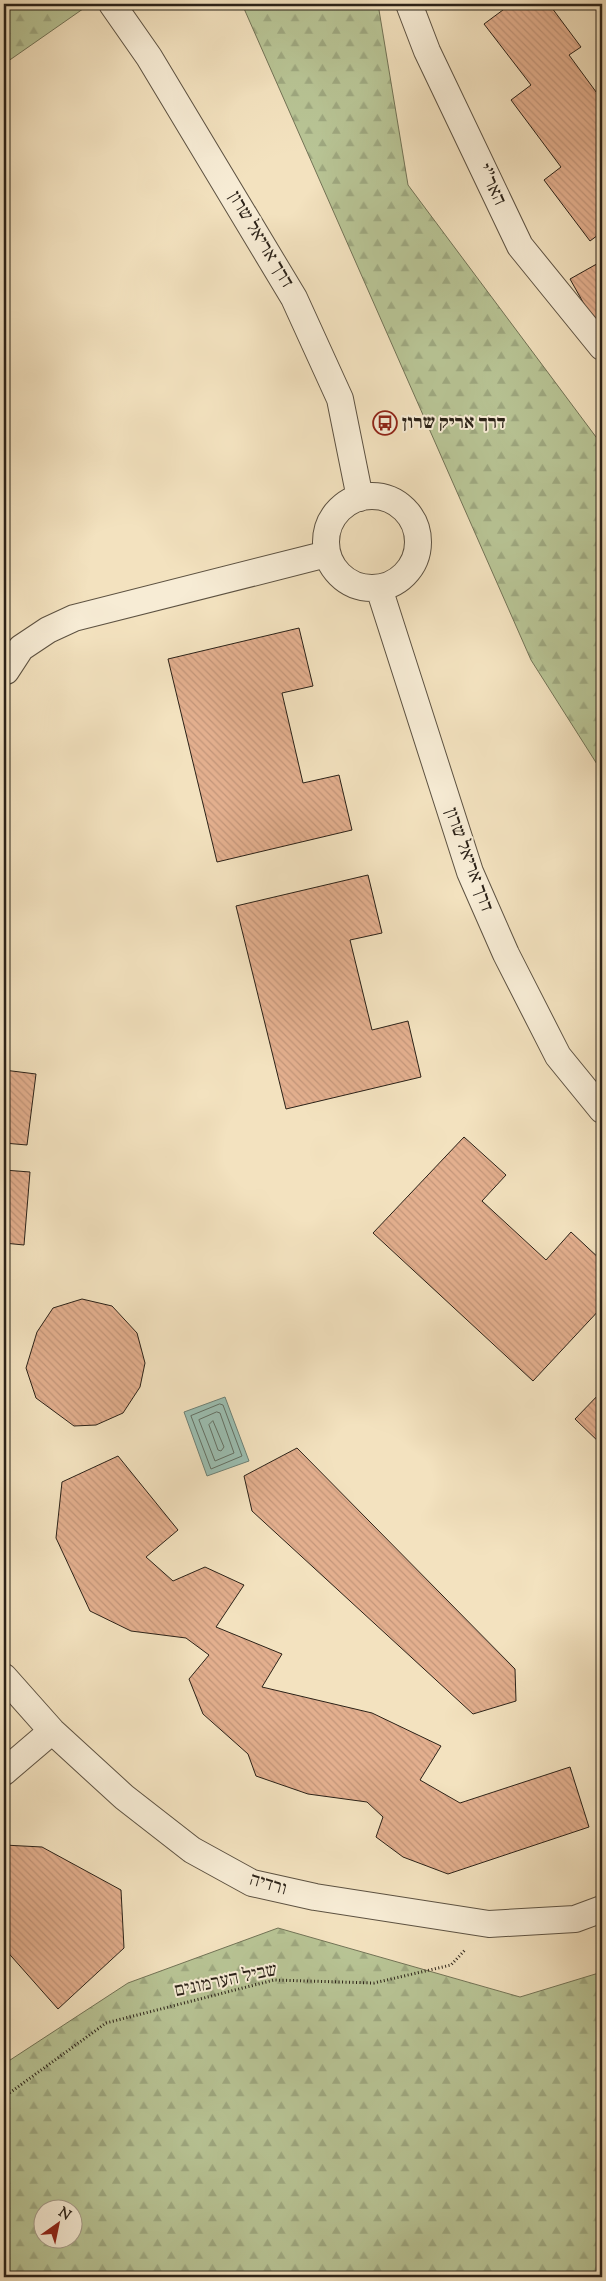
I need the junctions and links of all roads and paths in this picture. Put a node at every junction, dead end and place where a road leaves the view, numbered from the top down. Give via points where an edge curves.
1 (112, 4) edge
2 (409, 4) edge
3 (602, 347) edge
4 (360, 498) junction
5 (327, 554) junction
6 (379, 588) junction
7 (6, 671) dead end
8 (602, 1110) edge
9 (4, 1677) edge
10 (52, 1731) junction
11 (4, 1772) edge
12 (602, 1909) edge
13 (489, 1924) junction
14 (4, 2097) edge

1 - 4 street, דרך אריאל שרון via 149,57 294,298 340,399
2 - 3 street, האר"י via 427,51 520,246
4 - 5 street via 349,502 332,519 326,542
4 - 6 street via 373,496 399,505 412,521 418,540 414,560 404,576
5 - 6 street via 342,577 366,588
5 - 7 street via 74,618 21,648
6 - 8 street, דרך אריאל שרון via 470,872 506,954 558,1056
9 - 10 street, ורדיה
10 - 11 street
10 - 13 street, ורדיה via 124,1797 192,1850 252,1883 315,1897
12 - 13 street, ורדיה via 575,1919
13 - 14 path, שביל הערמונים via 451,1965 374,1983 274,1980 106,2023

